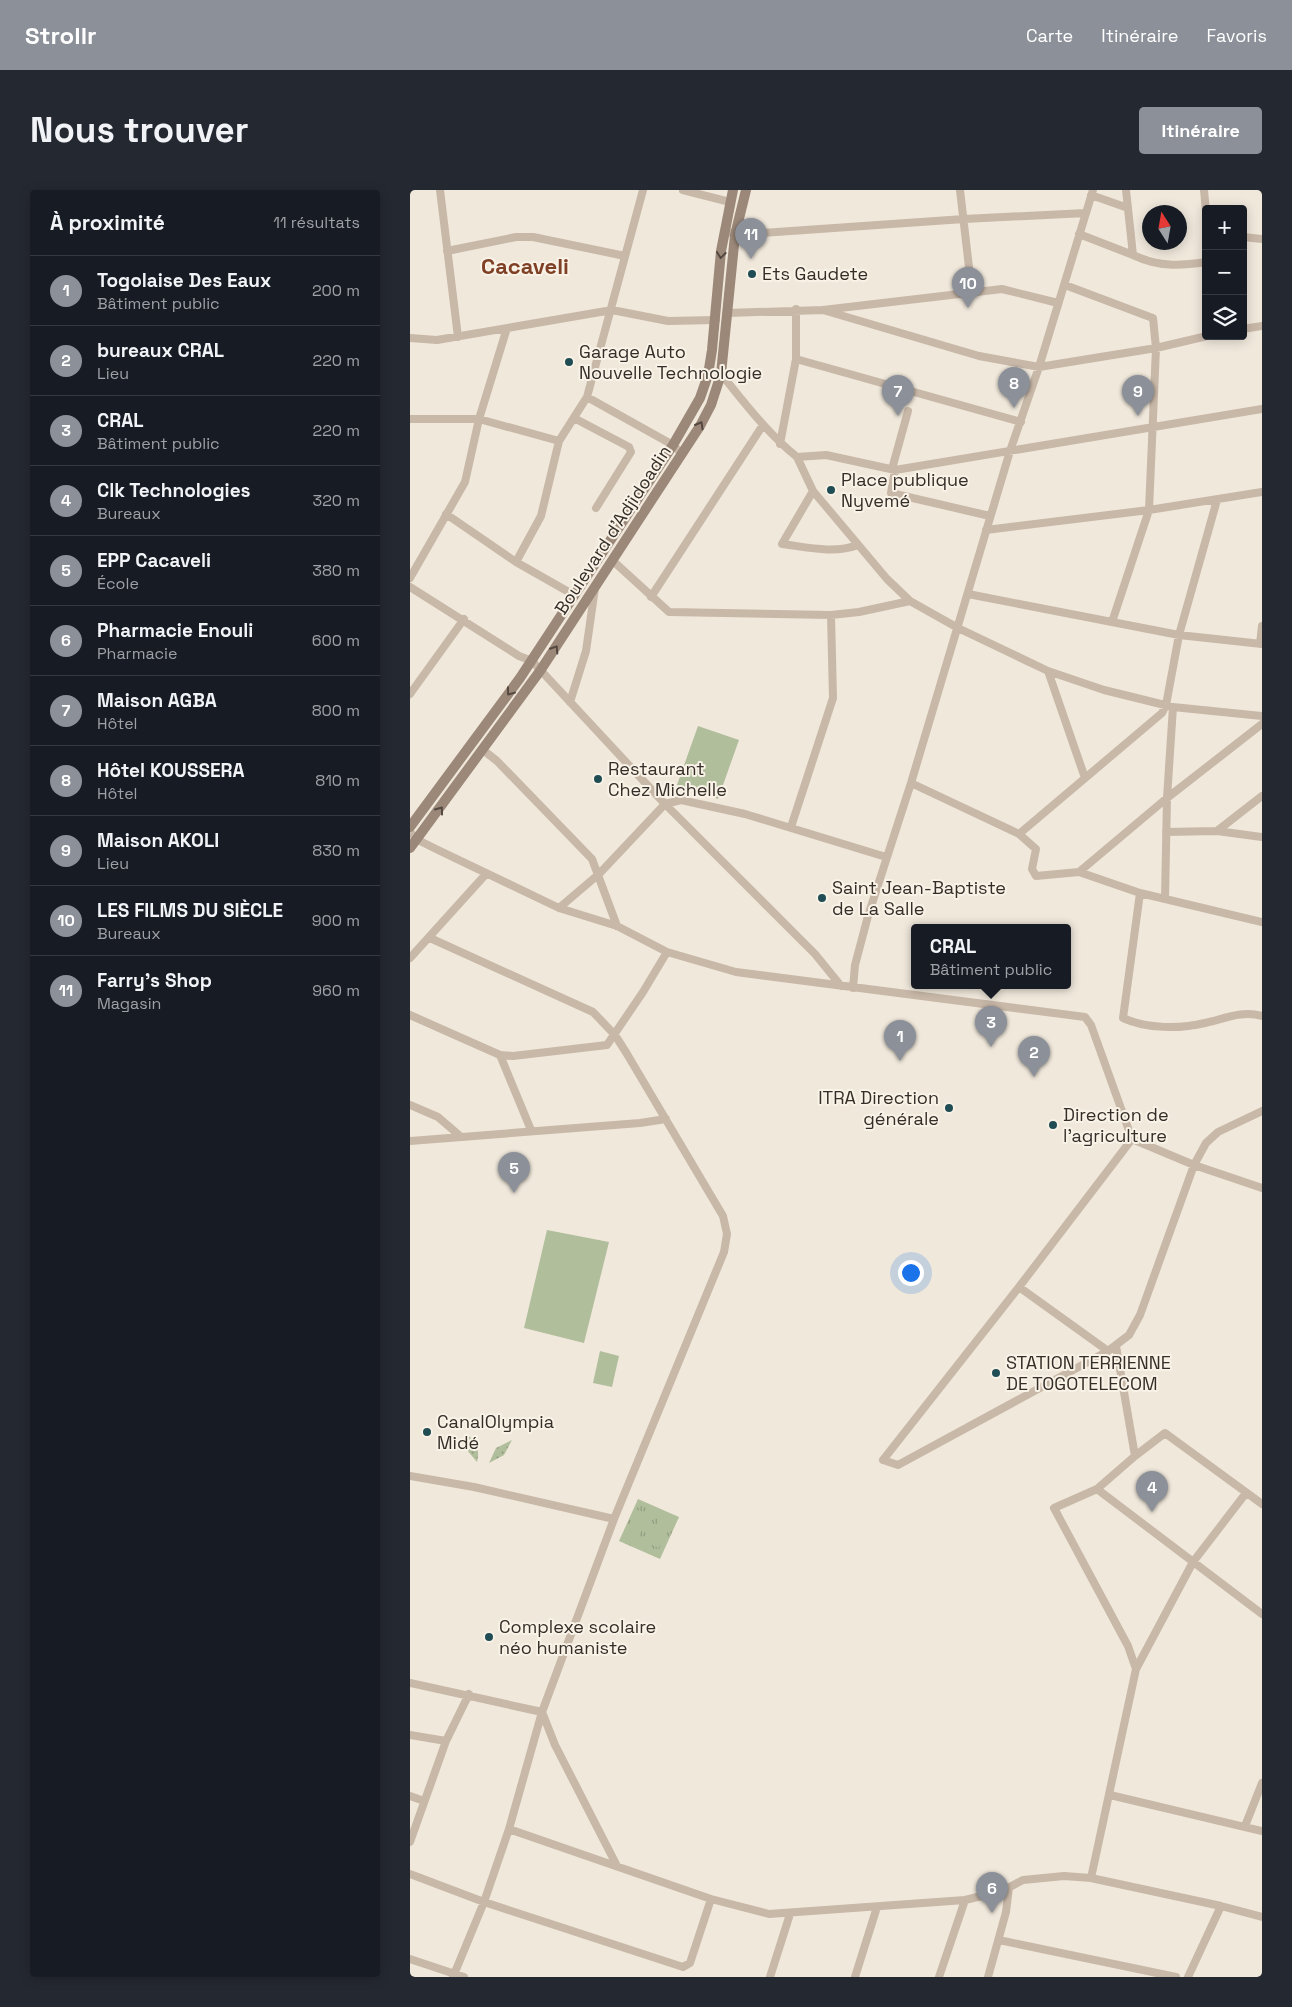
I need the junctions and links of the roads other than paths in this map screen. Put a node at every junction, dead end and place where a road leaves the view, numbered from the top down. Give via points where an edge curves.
1 (440, 190) edge
2 (642, 190) edge
3 (683, 190) edge
4 (733, 190) edge
5 (746, 190) edge
6 (960, 190) edge
7 (1126, 190) edge
8 (1204, 190) edge
9 (1092, 193) edge
10 (730, 202) junction
11 (1205, 205) edge
12 (1128, 208) junction
13 (1086, 213) junction
14 (964, 219) junction
15 (725, 231) junction
16 (1079, 234) junction
17 (736, 235) junction
18 (1247, 237) edge
19 (1262, 239) edge
20 (447, 251) junction
21 (625, 256) junction
22 (1133, 256) junction
23 (1202, 262) edge
24 (1065, 285) junction
25 (972, 293) junction
26 (1058, 303) junction
27 (796, 309) junction
28 (612, 310) junction
29 (823, 310) junction
30 (727, 313) junction
31 (716, 320) junction
32 (1262, 326) edge
33 (508, 328) junction
34 (1247, 328) edge
35 (458, 337) junction
36 (1202, 337) edge
37 (410, 338) edge
38 (1156, 348) junction
39 (796, 359) junction
40 (1039, 367) junction
41 (722, 374) junction
42 (587, 397) junction
43 (1262, 409) edge
44 (908, 411) dead end
45 (574, 418) junction
46 (410, 419) edge
47 (479, 419) junction
48 (1020, 422) junction
49 (763, 425) junction
50 (1152, 427) junction
51 (559, 441) junction
52 (780, 444) junction
53 (673, 445) junction
54 (1010, 451) junction
55 (682, 454) junction
56 (797, 457) junction
57 (894, 470) junction
58 (812, 490) junction
59 (642, 491) junction
60 (1262, 492) edge
61 (1217, 500) junction
62 (651, 501) junction
63 (596, 508) dead end
64 (1149, 510) junction
65 (446, 514) junction
66 (990, 516) junction
67 (986, 530) junction
68 (858, 545) junction
69 (612, 560) junction
70 (516, 562) junction
71 (410, 578) edge
72 (410, 586) edge
73 (595, 586) junction
74 (968, 594) junction
75 (574, 595) junction
76 (651, 597) junction
77 (910, 601) junction
78 (830, 615) junction
79 (464, 619) junction
80 (1112, 622) junction
81 (1262, 626) edge
82 (958, 628) junction
83 (1179, 635) junction
84 (1261, 644) edge
85 (532, 661) junction
86 (1048, 670) junction
87 (540, 672) junction
88 (410, 694) edge
89 (570, 702) junction
90 (1170, 706) junction
91 (1262, 716) edge
92 (1262, 724) edge
93 (483, 750) junction
94 (1086, 778) junction
95 (911, 783) junction
96 (1262, 796) edge
97 (1167, 798) junction
98 (665, 804) junction
99 (410, 826) edge
100 (791, 827) junction
101 (1217, 831) junction
102 (410, 832) edge
103 (1166, 832) junction
104 (1019, 834) junction
105 (1262, 837) edge
106 (418, 840) junction
107 (410, 848) edge
108 (886, 857) junction
109 (1079, 872) junction
110 (486, 874) junction
111 (599, 874) junction
112 (1140, 893) junction
113 (1165, 899) junction
114 (559, 908) junction
115 (1262, 922) edge
116 (617, 926) junction
117 (430, 938) junction
118 (667, 952) junction
119 (410, 958) edge
120 (841, 986) junction
121 (853, 988) junction
122 (410, 1015) edge
123 (1262, 1016) edge
124 (615, 1035) junction
125 (500, 1055) junction
126 (410, 1105) edge
127 (1262, 1111) edge
128 (666, 1119) junction
129 (532, 1130) junction
130 (460, 1136) junction
131 (1132, 1138) junction
132 (410, 1141) edge
133 (1194, 1165) junction
134 (1262, 1188) edge
135 (1019, 1287) junction
136 (1116, 1346) junction
137 (1108, 1351) junction
138 (1135, 1456) junction
139 (410, 1476) edge
140 (1097, 1489) junction
141 (1246, 1493) junction
142 (1262, 1504) edge
143 (614, 1519) junction
144 (1193, 1562) junction
145 (1262, 1614) edge
146 (1136, 1669) junction
147 (410, 1683) edge
148 (468, 1694) junction
149 (542, 1712) junction
150 (410, 1735) edge
151 (446, 1741) junction
152 (1262, 1783) edge
153 (1110, 1795) junction
154 (410, 1796) edge
155 (424, 1801) junction
156 (1245, 1826) junction
157 (509, 1829) junction
158 (1262, 1831) edge
159 (410, 1842) edge
160 (617, 1866) junction
161 (410, 1874) edge
162 (1091, 1878) junction
163 (1009, 1887) junction
164 (711, 1899) junction
165 (965, 1900) junction
166 (484, 1902) junction
167 (1220, 1906) junction
168 (877, 1907) junction
169 (790, 1914) junction
170 (1262, 1917) edge
171 (999, 1940) junction
172 (410, 1959) edge
173 (454, 1975) edge
174 (464, 1977) edge
175 (770, 1977) edge
176 (855, 1977) edge
177 (939, 1977) edge
178 (988, 1977) edge
179 (1176, 1977) edge
180 (1188, 1977) edge

1 - 20 street
2 - 21 street
3 - 10 street
4 - 10 main road, Boulevard d'Adjidoadin
5 - 17 main road, Boulevard d'Adjidoadin
6 - 14 street
7 - 12 street
8 - 11 street
9 - 12 street
9 - 13 street
10 - 15 main road, Boulevard d'Adjidoadin
12 - 22 street
13 - 14 street
13 - 16 street
14 - 17 street
14 - 25 street
15 - 17 street
15 -> 31 main road, Boulevard d'Adjidoadin
16 - 22 street
16 - 24 street
17 - 30 main road, Boulevard d'Adjidoadin
18 - 19 street
20 - 21 street via 516,237 533,237
20 - 35 street
21 - 28 street
22 - 23 street via 1158,265
24 - 26 street
24 - 38 street via 1152,318
25 - 26 street via 1002,290
25 - 29 street
26 - 40 street
27 - 29 street
27 - 30 street
27 - 39 street
28 - 31 street via 668,321
28 - 33 street
28 - 42 street
29 - 40 street via 979,356
30 - 41 main road, Boulevard d'Adjidoadin
31 - 53 main road, Boulevard d'Adjidoadin via 708,375 700,398
32 - 34 street
33 - 35 street
33 - 47 street
35 - 37 street via 437,340
36 - 38 street
38 - 40 street
38 - 50 street
39 - 48 street
39 - 52 street
40 - 48 street
41 - 49 street
55 -> 41 main road, Boulevard d'Adjidoadin via 711,405
42 - 45 street
42 - 53 street
43 - 50 street
44 - 57 street
45 - 51 street
45 - 63 street via 629,447 631,452
46 - 47 street
47 - 51 street
47 - 65 street via 465,482
48 - 54 street
49 - 52 street
49 - 76 street
50 - 54 street
50 - 64 street
51 - 70 street via 541,516
52 - 56 street
53 - 55 street
53 - 59 main road, Boulevard d'Adjidoadin
54 - 57 street
54 - 66 street
55 - 62 main road, Boulevard d'Adjidoadin
56 - 57 street via 826,455
56 - 58 street
57 - 66 street via 891,493
58 - 68 street
58 - 68 street via 782,544 825,549
59 - 62 main road
59 - 75 main road, Boulevard d'Adjidoadin
60 - 61 street
61 - 64 street
61 - 83 street
62 - 69 main road, Boulevard d'Adjidoadin
64 - 67 street
64 - 80 street
65 - 70 street
65 - 71 street
66 - 67 street
67 - 74 street
68 - 77 street
69 - 73 main road, Boulevard d'Adjidoadin
69 - 76 street
70 - 75 street
72 - 79 street
87 -> 73 main road, Boulevard d'Adjidoadin
73 - 89 street via 586,651
74 - 80 street
74 - 82 street
75 - 85 main road, Boulevard d'Adjidoadin
76 - 78 street via 673,613
77 - 78 street
77 - 82 street
78 - 100 street via 833,698
79 - 85 street via 519,656
79 - 88 street
80 - 83 street
81 - 84 street
82 - 86 street
82 - 95 street
83 - 84 street
83 - 90 street
85 - 87 street
85 -> 99 main road, Boulevard d'Adjidoadin
86 - 90 street via 1104,690
86 - 94 street
87 - 89 street
87 - 93 main road, Boulevard d'Adjidoadin
89 - 98 street
90 - 91 street
90 - 94 street
90 - 97 street
92 - 97 street
106 -> 93 main road, Boulevard d'Adjidoadin
93 - 111 street via 581,847
94 - 104 street
95 - 104 street
95 - 108 street
96 - 101 street
97 - 103 street
97 - 109 street
98 - 100 street via 686,800
98 - 111 street
98 - 120 street via 815,954
100 - 108 street
101 - 103 street
101 - 105 street
102 - 106 street
103 - 113 street
104 - 109 street via 1036,849 1032,869 1036,876
106 - 107 main road, Boulevard d'Adjidoadin
106 - 110 street
108 - 121 street via 855,965
109 - 112 street
110 - 114 street
110 - 117 street
111 - 114 street
111 - 116 street
112 - 113 street
112 - 123 street via 1123,1018 1151,1026 1193,1026 1245,1013
113 - 115 street
114 - 116 street
116 - 118 street
117 - 119 street
117 - 124 street via 593,1012
118 - 120 street via 736,972
118 - 124 street
120 - 121 street
121 - 131 street via 1085,1017 1091,1024
122 - 125 street
124 - 125 street via 607,1044 598,1047
124 - 128 street
125 - 129 street
126 - 130 street via 438,1117
127 - 133 street via 1218,1132 1206,1143
128 - 129 street
128 - 143 street via 723,1216 727,1234 724,1252
129 - 130 street
130 - 132 street
131 - 133 street
131 - 135 street
133 - 134 street
133 - 136 street via 1140,1315 1129,1335
135 - 137 street
135 - 137 street via 882,1460 898,1465
136 - 137 street
136 - 138 street
138 - 140 street
138 - 141 street via 1161,1434 1168,1434
139 - 143 street
140 - 144 street
140 - 146 street via 1054,1508 1128,1646
141 - 142 street
141 - 144 street
143 - 149 street
144 - 145 street
144 - 146 street
146 - 153 street
147 - 148 street
148 - 149 street
148 - 151 street
149 - 157 street
149 - 160 street via 555,1745
150 - 151 street
151 - 155 street
152 - 156 street
153 - 156 street
153 - 162 street
154 - 155 street
155 - 159 street
156 - 158 street
157 - 160 street
157 - 166 street
160 - 164 street
161 - 166 street
162 - 163 street via 1038,1877
162 - 167 street
163 - 165 street
163 - 171 street
164 - 166 street via 690,1963 682,1967
164 - 169 street via 756,1912
165 - 168 street
165 - 177 street
166 - 173 street
167 - 170 street
167 - 180 street
168 - 169 street
168 - 176 street
169 - 175 street
171 - 178 street
171 - 179 street
172 - 173 street
173 - 174 street

